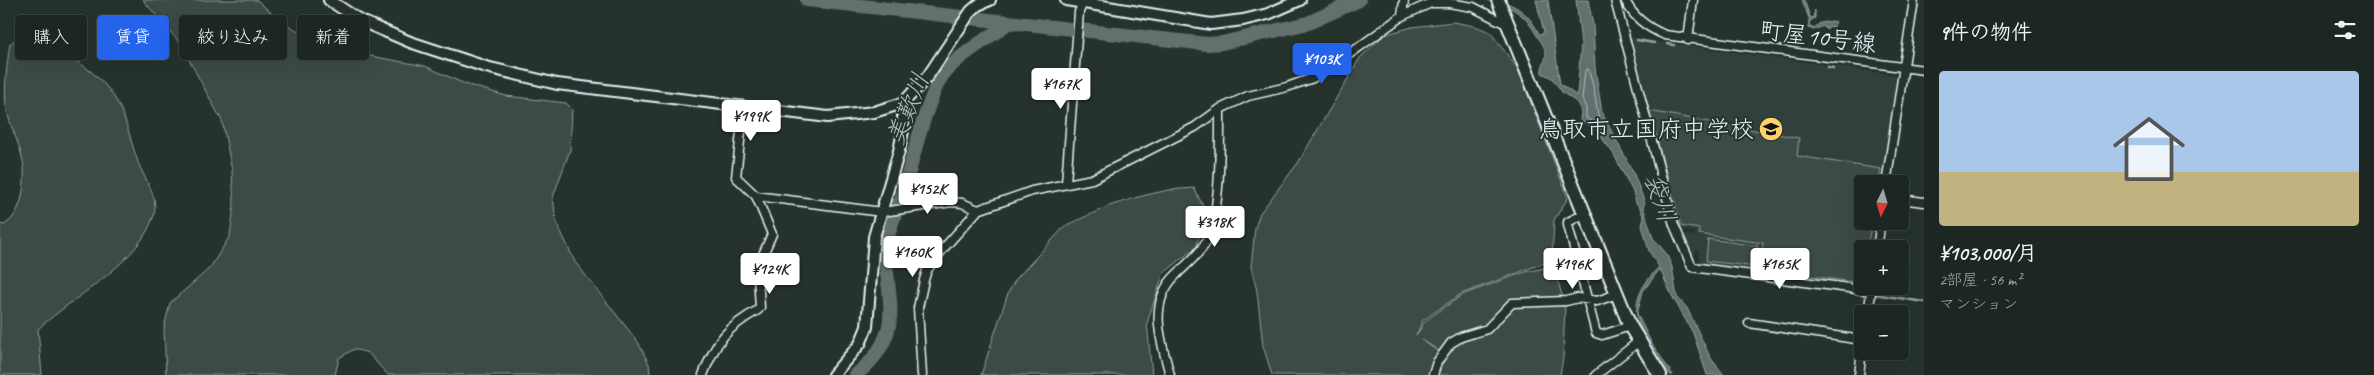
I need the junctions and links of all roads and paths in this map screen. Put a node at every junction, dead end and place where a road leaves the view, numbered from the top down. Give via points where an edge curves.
1 (329, 0) edge
2 (990, 0) edge
3 (1066, 0) edge
4 (1300, 0) edge
5 (1404, 0) edge
6 (1498, 0) edge
7 (1614, 0) edge
8 (1625, 0) edge
9 (1693, 0) edge
10 (1914, 0) edge
11 (1086, 4) edge
12 (1402, 16) junction
13 (1506, 19) junction
14 (1688, 40) junction
15 (1903, 67) junction
16 (1924, 70) edge
17 (903, 103) junction
18 (744, 105) junction
19 (1220, 109) junction
20 (1887, 175) edge
21 (1066, 183) junction
22 (756, 196) junction
23 (1909, 200) edge
24 (1924, 202) edge
25 (978, 210) junction
26 (882, 212) junction
27 (1586, 213) junction
28 (1854, 287) edge
29 (1617, 294) junction
30 (1587, 299) junction
31 (1749, 323) dead end
32 (1630, 326) junction
33 (1854, 339) edge
34 (1638, 342) junction
35 (1861, 360) edge
36 (703, 375) edge
37 (833, 375) edge
38 (922, 375) edge
39 (1170, 375) edge
40 (1433, 375) edge
41 (1596, 375) edge
42 (1660, 375) edge
43 (1859, 375) edge

1 - 18 street via 361,21 410,42 486,67 558,84
2 - 17 street via 971,11 928,76
3 - 11 street
4 - 11 street via 1268,14 1211,24
5 - 12 street
6 - 13 main road
7 - 28 street via 1674,225 1692,267
8 - 14 street, 町屋10号線 via 1638,19 1650,28
9 - 14 street
10 - 15 street
11 - 21 street via 1078,40
12 - 13 street via 1431,3 1449,3 1473,7
12 - 19 street via 1313,78 1248,96
13 - 27 main road
14 - 15 street, 町屋10号線
15 - 16 street
15 - 20 street, 町屋10号線
17 - 18 street via 874,112 828,116
17 - 26 street via 903,131
18 - 22 street via 736,177
19 - 21 street via 1194,127 1092,179
19 - 39 street via 1216,208 1208,239 1169,282 1158,312 1158,327
21 - 25 street
22 - 26 street
22 - 36 street via 772,234 760,259 760,307 732,325 711,354
23 - 24 street
25 - 26 street via 952,202
25 - 38 street via 927,270 918,308
26 - 37 street via 874,236 867,327 860,344
27 - 29 main road
27 - 30 street via 1568,225
29 - 30 street via 1597,301
29 - 32 main road
30 - 32 street via 1598,335
30 - 40 street via 1512,303 1487,329 1450,343 1437,362
31 - 33 street
32 - 34 main road
34 - 41 street
34 - 42 main road
35 - 43 street

